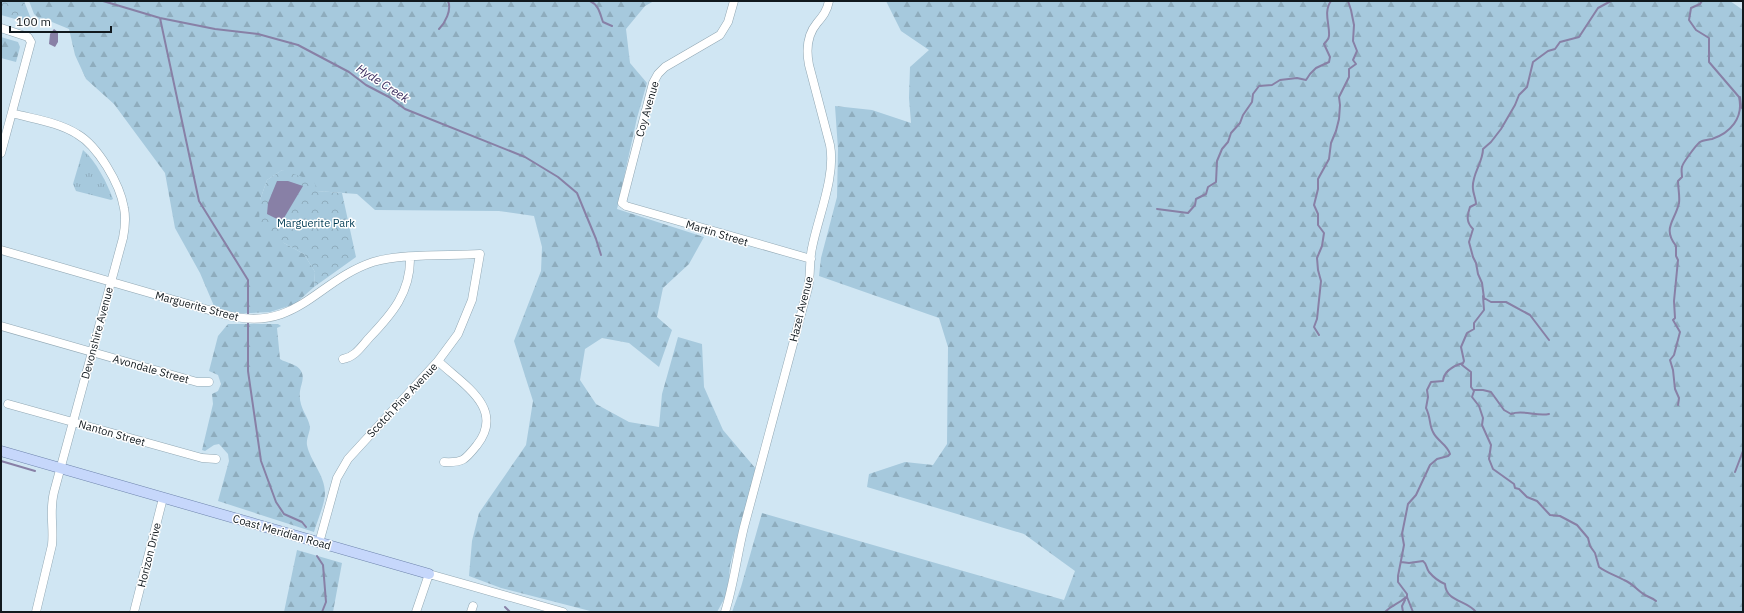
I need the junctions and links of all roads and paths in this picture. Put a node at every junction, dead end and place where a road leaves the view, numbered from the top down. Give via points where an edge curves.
1 (734, 1) edge
2 (828, 5) edge
3 (1, 28) edge
4 (12, 113) junction
5 (1, 153) edge
6 (623, 204) joint
7 (1, 250) edge
8 (480, 254) joint
9 (410, 257) junction
10 (811, 260) junction
11 (111, 282) junction
12 (1, 326) edge
13 (92, 352) junction
14 (343, 359) dead end
15 (438, 361) junction
16 (209, 382) dead end
17 (8, 404) dead end
18 (73, 422) junction
19 (1, 451) edge
20 (216, 458) dead end
21 (444, 462) dead end
22 (60, 468) junction
23 (163, 498) junction
24 (319, 543) junction
25 (429, 574) junction
26 (36, 612) edge
27 (134, 612) edge
28 (416, 612) edge
29 (563, 612) edge
30 (725, 612) edge

1 - 6 street, Coy Avenue via 728,22 720,35 665,67 658,74
2 - 10 street, Hazel Avenue via 813,29 808,46 809,65 831,154 830,173
3 - 4 street via 29,38 30,46
4 - 5 street
4 - 11 street, Devonshire Avenue via 73,132 93,148 102,161 121,194 126,219
6 - 10 street, Martin Street
7 - 11 street, Marguerite Street
8 - 9 street, Marguerite Street
8 - 15 street, Scotch Pine Avenue via 467,314 454,340
9 - 11 street, Marguerite Street via 380,260 360,268 299,307 267,318 240,318
9 - 14 street via 406,287 396,308 355,354
10 - 30 street, Hazel Avenue via 808,288 741,538
11 - 13 street, Devonshire Avenue
12 - 13 street, Avondale Street
13 - 16 street, Avondale Street via 197,382
13 - 18 street, Devonshire Avenue
15 - 21 street via 477,397 484,407 486,419 484,435 468,457 460,462
15 - 24 street, Scotch Pine Avenue via 348,459 337,478
17 - 18 street, Nanton Street
18 - 20 street, Nanton Street via 202,458
18 - 22 street, Devonshire Avenue
19 - 22 main road, Coast Meridian Road
22 - 23 main road, Coast Meridian Road
22 - 26 street, Devonshire Avenue via 51,507 52,550
23 - 24 main road, Coast Meridian Road
23 - 27 street, Horizon Drive
24 - 25 main road, Coast Meridian Road
25 - 28 street
25 - 29 street, Coast Meridian Road

